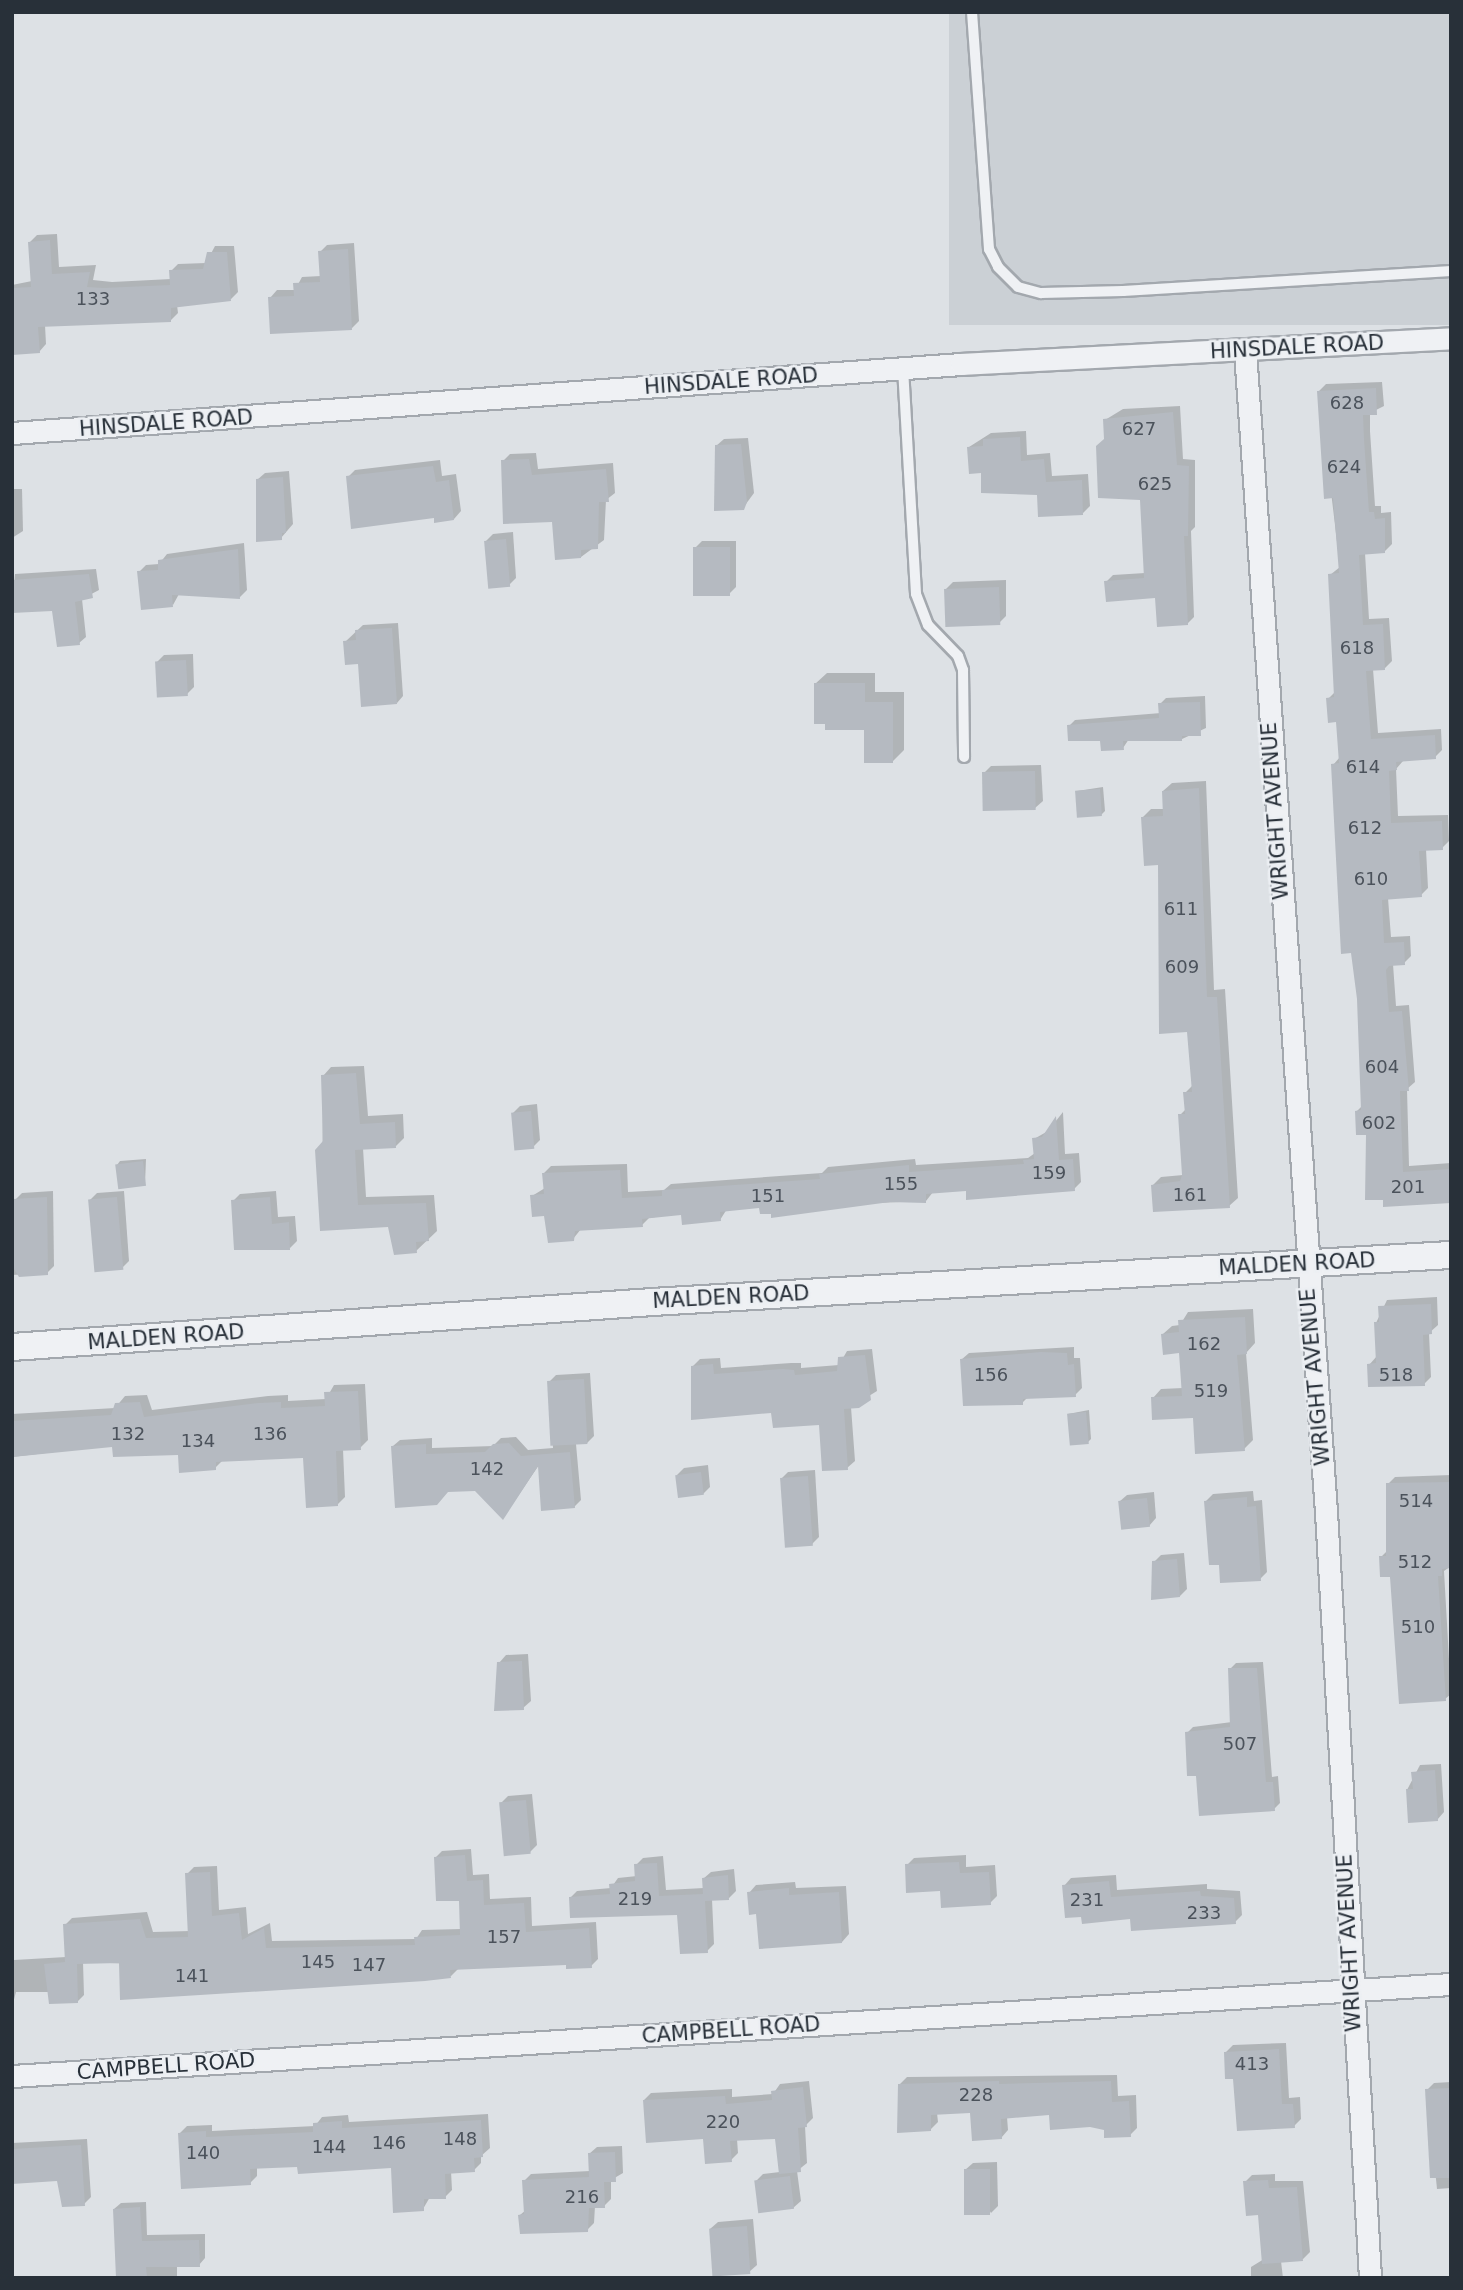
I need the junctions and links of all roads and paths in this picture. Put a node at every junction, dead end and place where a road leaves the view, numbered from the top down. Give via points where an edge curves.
1 (972, 12) edge
2 (1451, 271) edge
3 (1451, 338) edge
4 (1245, 351) junction
5 (903, 368) junction
6 (12, 433) edge
7 (964, 757) dead end
8 (1451, 1255) edge
9 (1305, 1264) junction
10 (12, 1347) edge
11 (1451, 1984) edge
12 (1352, 1990) junction
13 (12, 2076) edge
14 (1370, 2278) edge

1 - 2 lane via 989,249 998,267 1018,287 1041,293 1123,291
3 - 4 street, HINSDALE ROAD
4 - 5 street, HINSDALE ROAD
4 - 9 street, WRIGHT AVENUE
5 - 6 street, HINSDALE ROAD
5 - 7 lane via 916,594 928,625 958,656 963,670
8 - 9 street, MALDEN ROAD
9 - 10 street, MALDEN ROAD via 652,1302
9 - 12 street, WRIGHT AVENUE via 1326,1512
11 - 12 street, CAMPBELL ROAD
12 - 13 street, CAMPBELL ROAD
12 - 14 street, WRIGHT AVENUE

